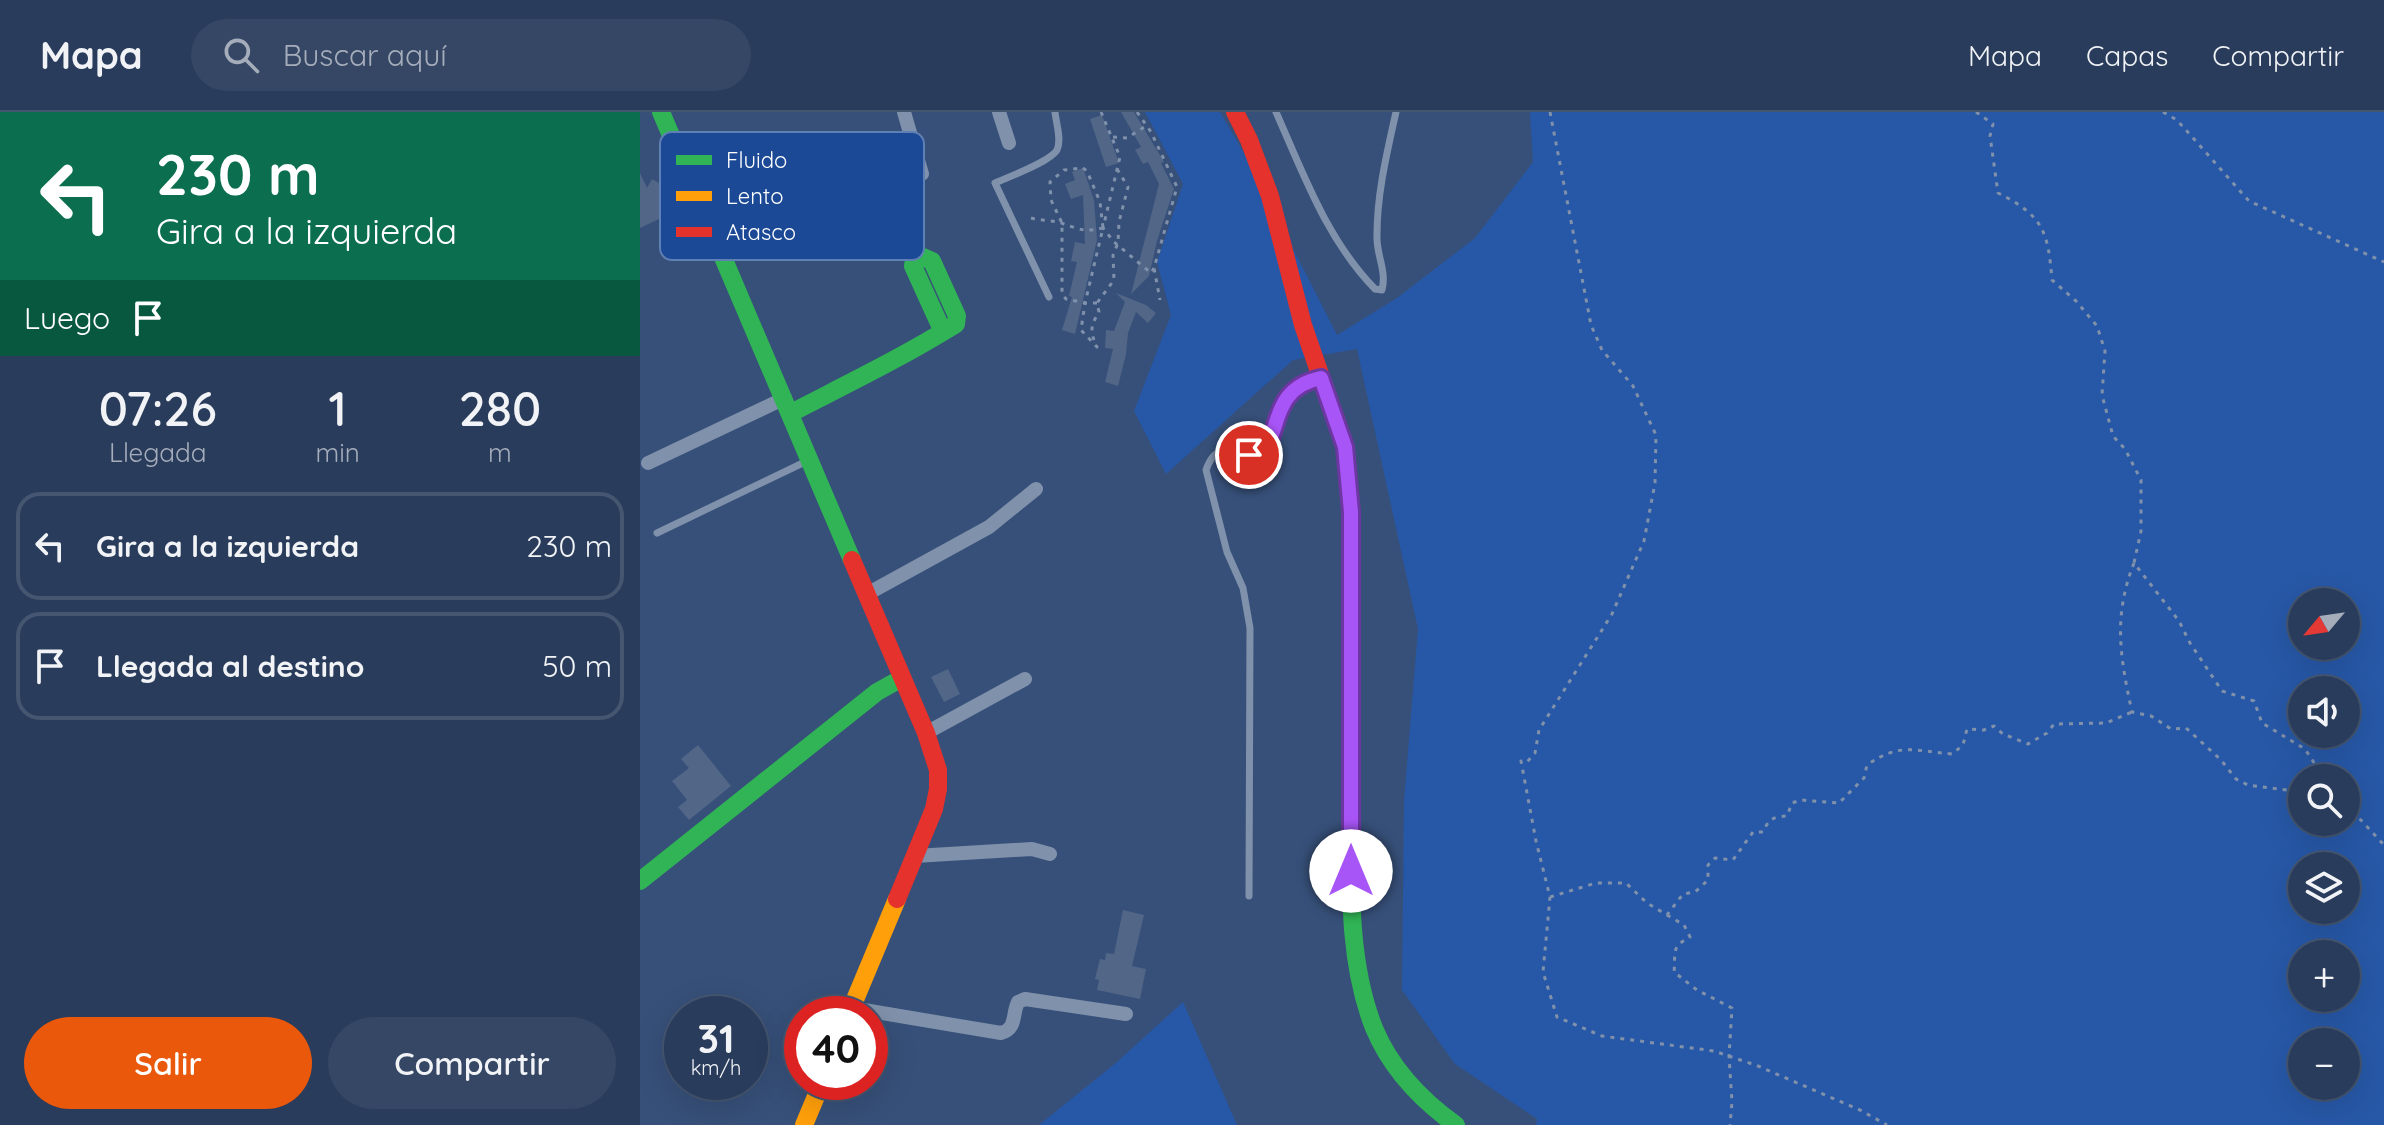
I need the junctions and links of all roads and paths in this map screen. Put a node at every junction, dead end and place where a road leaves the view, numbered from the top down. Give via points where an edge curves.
1 (661, 112) edge
2 (904, 112) edge
3 (999, 112) edge
4 (1055, 112) edge
5 (1101, 112) edge
6 (1137, 112) edge
7 (1235, 112) edge
8 (1276, 112) edge
9 (1396, 112) edge
10 (1550, 112) edge
11 (1976, 112) edge
12 (2163, 112) edge
13 (1147, 126) junction
14 (670, 132) edge
15 (910, 132) edge
16 (1113, 137) junction
17 (1009, 143) dead end
18 (1117, 169) junction
19 (1031, 218) dead end
20 (1062, 223) junction
21 (1103, 228) junction
22 (1118, 243) junction
23 (725, 260) edge
24 (2384, 262) edge
25 (1154, 268) junction
26 (1049, 297) dead end
27 (1160, 300) dead end
28 (1085, 303) junction
29 (1097, 303) junction
30 (943, 332) dead end
31 (1321, 378) junction
32 (788, 406) junction
33 (810, 459) junction
34 (648, 463) dead end
35 (1036, 489) dead end
36 (657, 533) dead end
37 (2134, 563) junction
38 (867, 594) junction
39 (902, 678) junction
40 (1025, 679) dead end
41 (2132, 712) junction
42 (926, 733) junction
43 (2315, 764) edge
44 (2288, 790) edge
45 (2360, 819) edge
46 (2384, 845) edge
47 (1050, 854) dead end
48 (915, 856) junction
49 (642, 874) edge
50 (1249, 896) dead end
51 (1550, 897) junction
52 (1667, 915) junction
53 (857, 996) edge
54 (1126, 1014) dead end
55 (888, 1016) edge
56 (1729, 1056) junction
57 (814, 1100) edge
58 (804, 1125) edge
59 (1456, 1125) edge
60 (1730, 1125) edge
61 (1887, 1125) edge

1 - 14 street
2 - 15 street
3 - 17 street
4 - 26 lane via 1057,151 995,183
5 - 16 path
6 - 13 path
7 - 31 street via 1270,196
8 - 9 lane via 1306,183 1343,247 1366,281 1382,290 1385,278 1376,239 1379,188
10 - 51 path via 1591,325 1602,350 1633,386 1656,435 1657,456 1644,541 1612,614 1539,730 1535,753 1521,761
11 - 37 path via 1993,124 1998,193 2019,203 2040,224 2049,243 2052,280 2097,326 2105,351 2102,395 2113,436 2141,480 2141,531
12 - 24 path via 2177,120 2249,201
13 - 16 path via 1127,138
13 - 25 path via 1177,187
16 - 18 path via 1120,157
18 - 21 path
18 - 22 path via 1128,187
19 - 20 path
20 - 21 path via 1082,232
20 - 21 path via 1051,200 1050,182 1064,170 1083,168 1100,202
20 - 28 path via 1062,294
21 - 22 path
21 - 28 path
22 - 25 path via 1151,273
22 - 29 path via 1114,280
23 - 32 street
25 - 27 path
28 - 29 path
28 - 29 path via 1081,330 1097,347 1090,333
30 - 32 street
31 - 50 lane via 1289,395 1261,453 1226,450 1211,459 1206,470 1250,628
31 - 59 street via 1345,447 1351,512 1351,902 1360,981 1375,1030 1394,1065 1427,1104
32 - 33 street
32 - 34 street
33 - 36 lane
33 - 38 street
35 - 38 street via 989,527
37 - 41 path via 2120,613 2120,654
37 - 43 path via 2179,621 2222,691 2254,701 2262,723 2305,749
38 - 39 street
39 - 42 street
39 - 49 street
40 - 42 street
41 - 44 path via 2171,729 2186,728 2236,779
41 - 52 path via 2106,723 2054,724 2028,744 1994,726 1967,729 1963,745 1952,754 1892,750 1867,765 1864,778 1839,803 1792,803 1787,816 1773,817 1763,832 1753,832 1733,860 1715,858 1708,865 1708,880 1695,892 1683,894
42 - 48 street via 940,784
45 - 46 path
47 - 48 street via 1032,849
48 - 53 street
51 - 52 path via 1596,883 1626,883
51 - 56 path via 1543,972 1557,1017 1602,1036
52 - 56 path via 1684,925 1690,937 1674,951 1674,972 1732,1008
54 - 55 street via 1025,999 1014,1009 1014,1024 1001,1033
56 - 60 path
56 - 61 path
57 - 58 street

